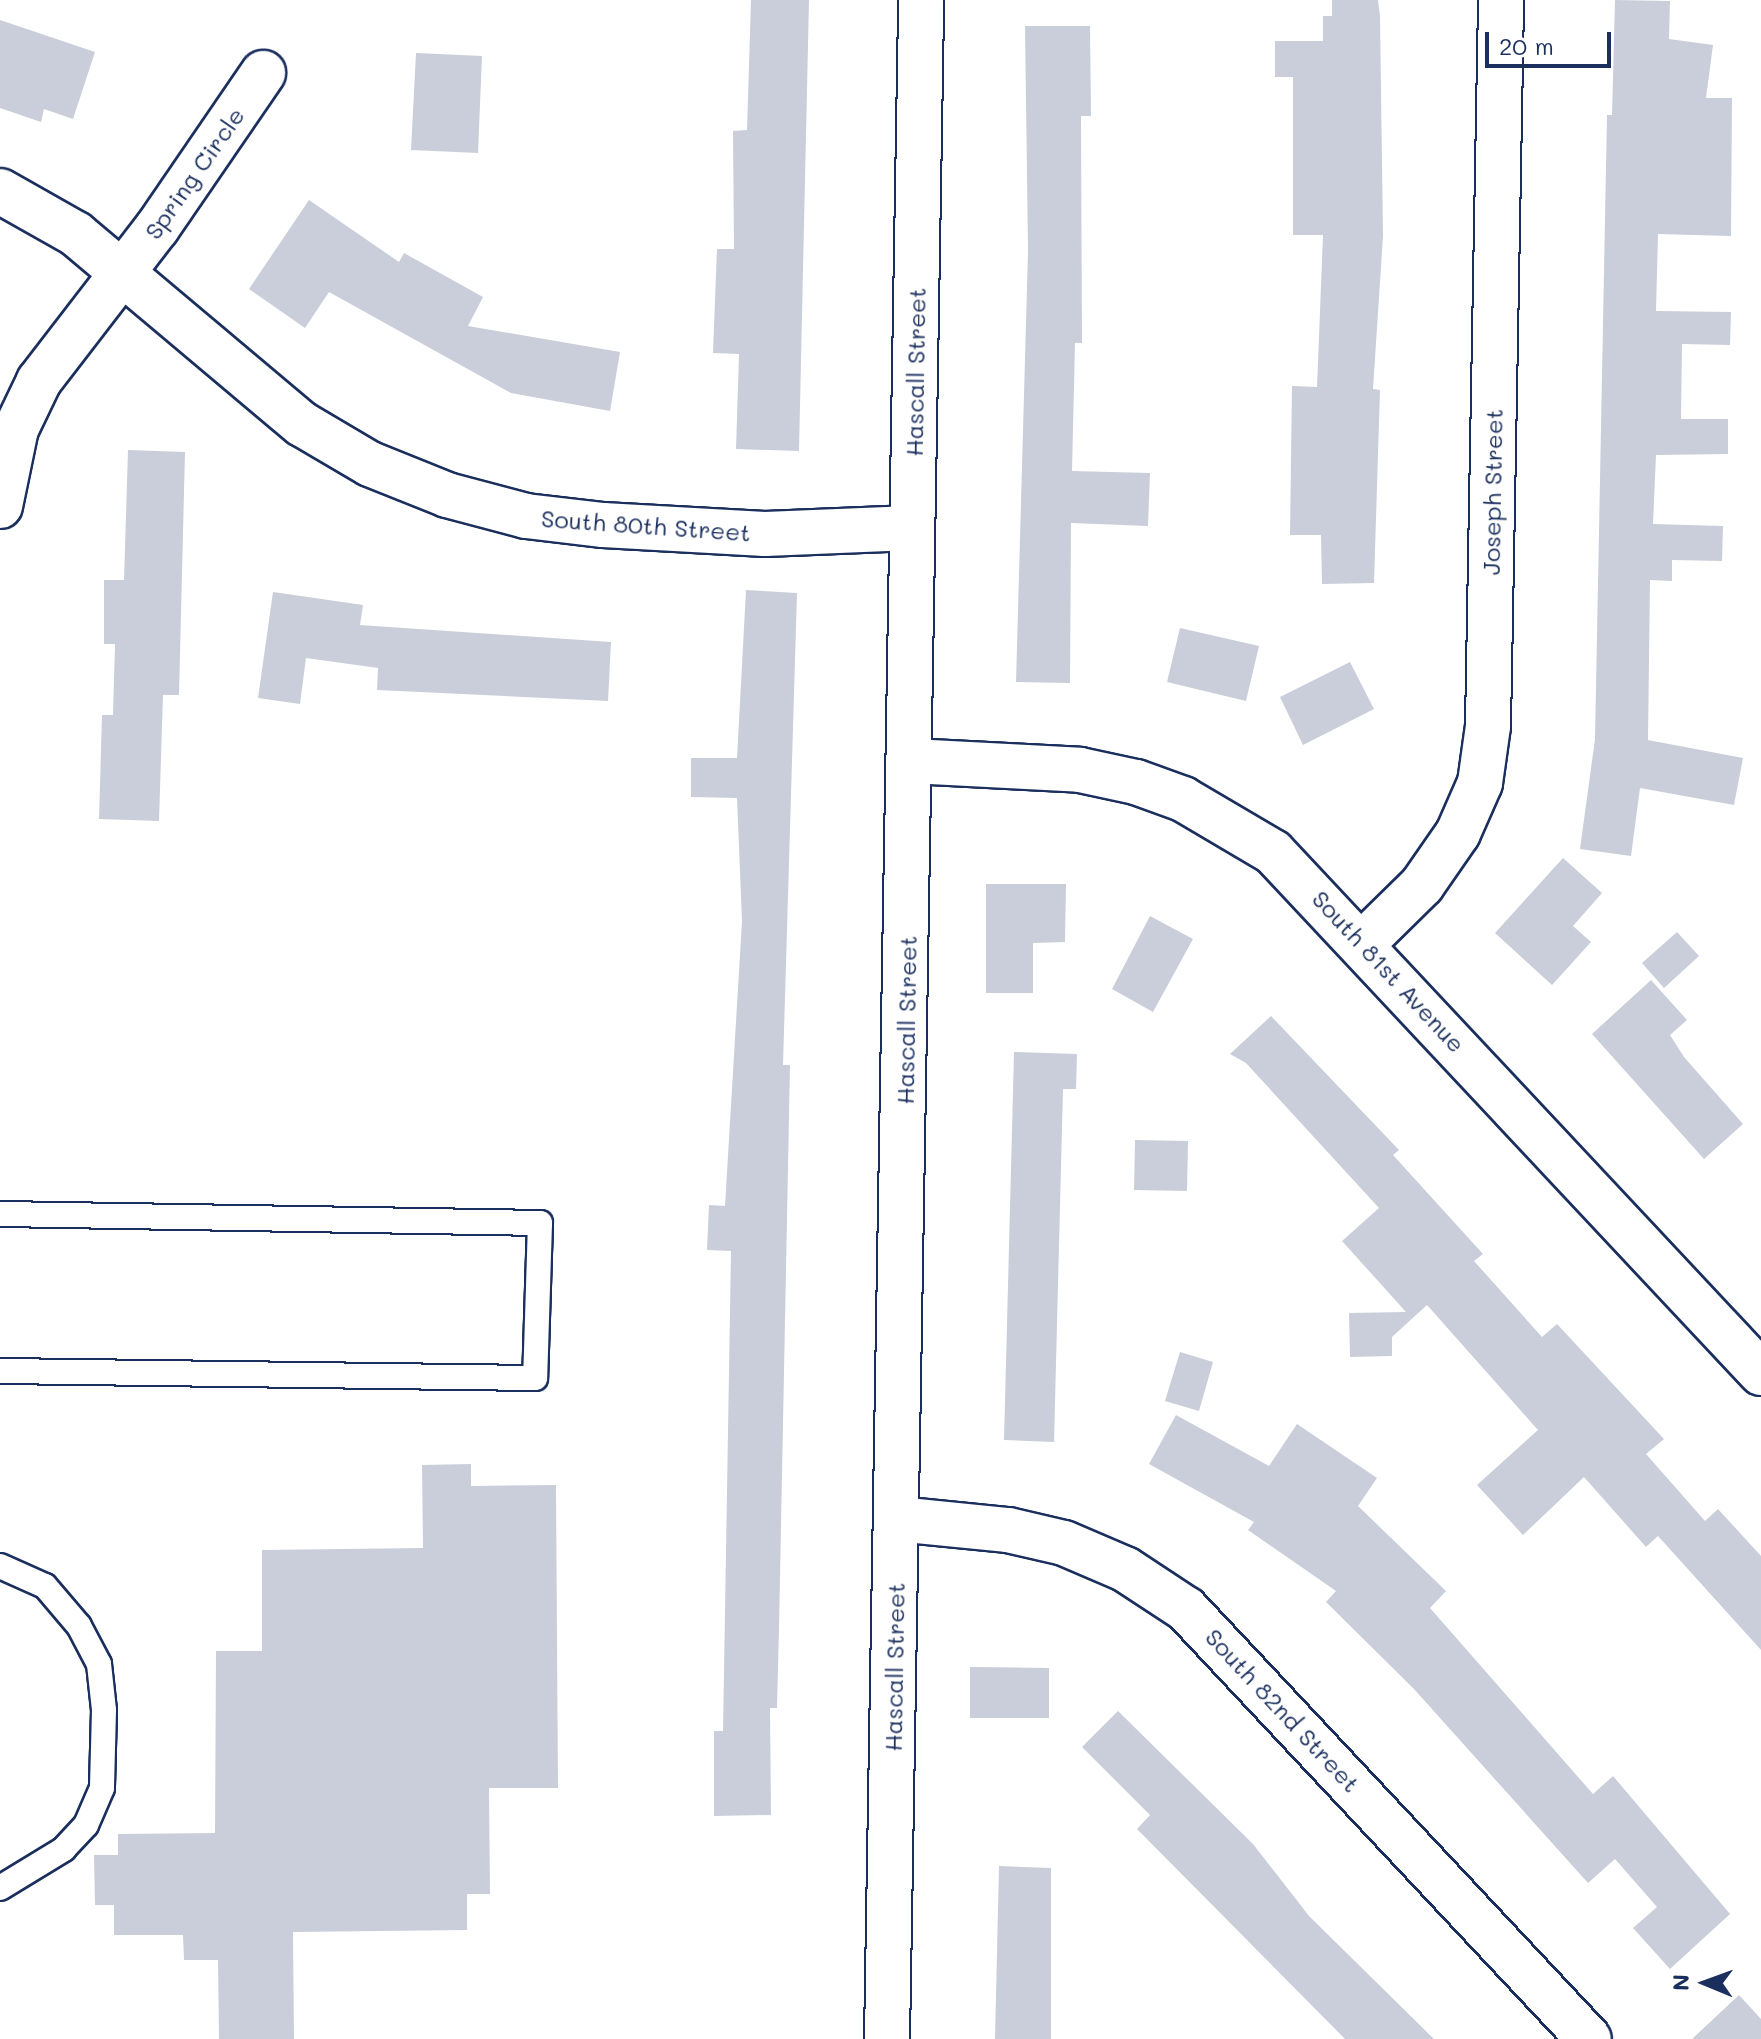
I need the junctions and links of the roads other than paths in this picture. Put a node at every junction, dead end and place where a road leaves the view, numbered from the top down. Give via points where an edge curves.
1 (921, 0) edge
2 (1501, 0) edge
3 (263, 73) dead end
4 (0, 191) edge
5 (122, 271) junction
6 (0, 506) edge
7 (912, 528) junction
8 (911, 761) junction
9 (1363, 943) junction
10 (0, 1214) edge
11 (0, 1371) edge
12 (1761, 1373) edge
13 (897, 1519) junction
14 (0, 1566) edge
15 (0, 1888) edge
16 (887, 2039) edge
17 (1589, 2039) edge

1 - 7 street, Hascall Street
2 - 9 street, Joseph Street via 1488,726 1480,783 1458,833 1422,885
3 - 5 street, Spring Circle
4 - 5 street, South 80th Street via 76,234
5 - 6 street, Spring Circle via 39,381 16,429
5 - 7 street, South 80th Street via 302,424 370,464 447,495 526,516 603,525 765,534
7 - 8 street, Hascall Street
8 - 9 street, South 81st Avenue via 1080,770 1183,799 1273,852
8 - 13 street, Hascall Street
9 - 12 street, South 81st Avenue
10 - 11 lane via 540,1223 535,1378
13 - 16 street, Hascall Street
13 - 17 street, South 82nd Street via 1008,1530 1064,1543 1125,1569 1186,1609
14 - 15 lane via 45,1586 79,1626 99,1664 104,1710 102,1788 86,1825 53,1857

